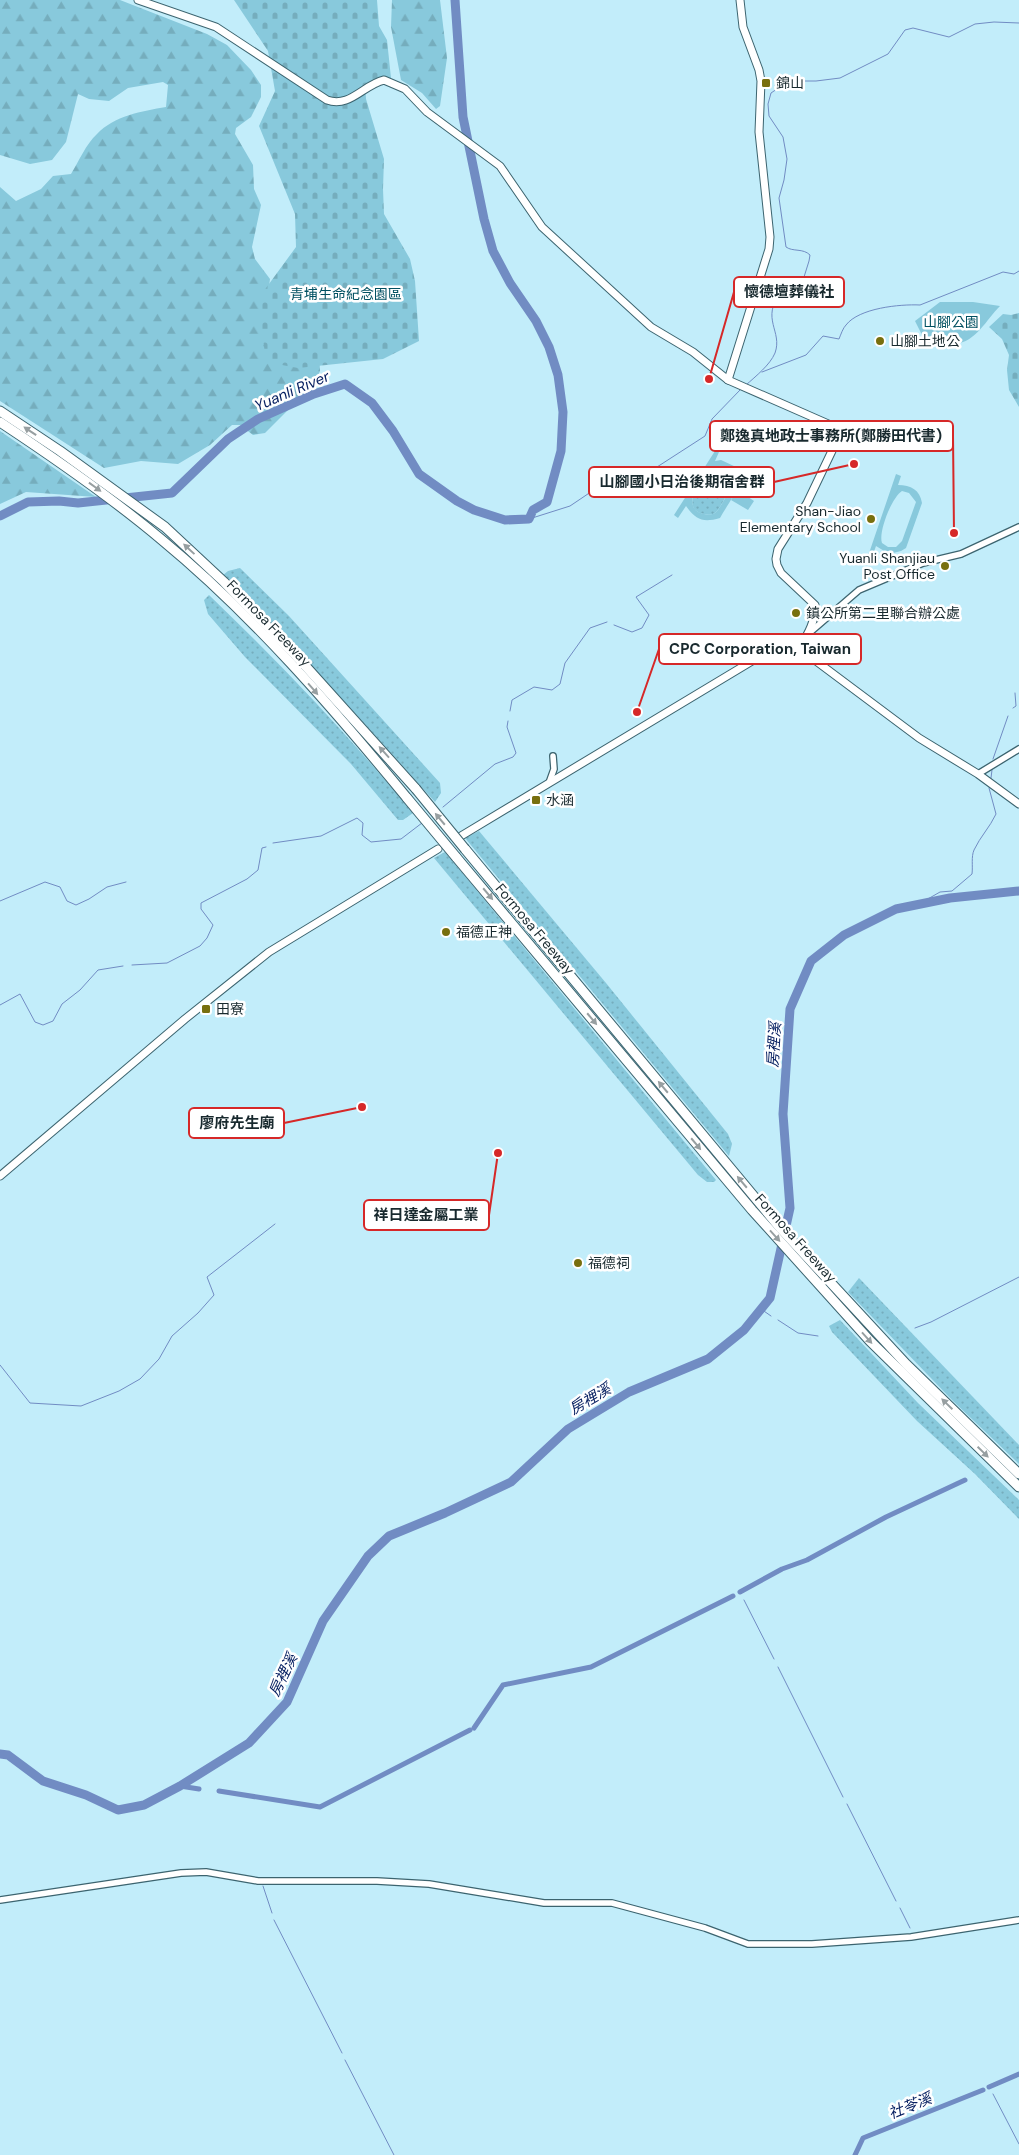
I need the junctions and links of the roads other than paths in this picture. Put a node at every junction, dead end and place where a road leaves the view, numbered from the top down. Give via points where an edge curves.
1 (138, 0) edge
2 (740, 0) edge
3 (728, 380) junction
4 (0, 411) edge
5 (0, 422) edge
6 (58, 455) junction
7 (1019, 527) edge
8 (808, 634) junction
9 (800, 647) junction
10 (1019, 749) edge
11 (553, 756) dead end
12 (978, 774) junction
13 (549, 783) junction
14 (1019, 804) edge
15 (461, 836) dead end
16 (438, 849) dead end
17 (0, 1176) edge
18 (1019, 1474) edge
19 (1019, 1487) edge
20 (0, 1900) edge
21 (1019, 1920) edge

1 - 3 main road via 216,27 327,100 350,99 384,80 405,89 427,112 500,166 542,227 651,327 693,352
2 - 3 main road via 744,27 761,81 759,132 770,237
3 - 8 main road via 842,430 807,503 778,549 776,559 781,573 815,605
6 -> 4 highway, Formosa Freeway
5 - 6 highway, Formosa Freeway
18 -> 6 highway, Formosa Freeway, bridge via 906,1364 781,1229 416,789 300,660 165,527
6 -> 19 highway, Formosa Freeway, bridge via 164,541 292,665 709,1160 834,1302 900,1372
7 - 8 street via 960,554 923,563 858,590
8 - 9 main road
9 - 12 main road via 919,738
9 - 13 main road via 762,656
10 - 12 street
11 - 13 street via 554,769
12 - 14 main road
13 - 15 main road
16 - 17 main road via 269,952
20 - 21 street via 206,1872 258,1880 377,1880 429,1884 544,1904 612,1902 748,1944 812,1944 911,1937

